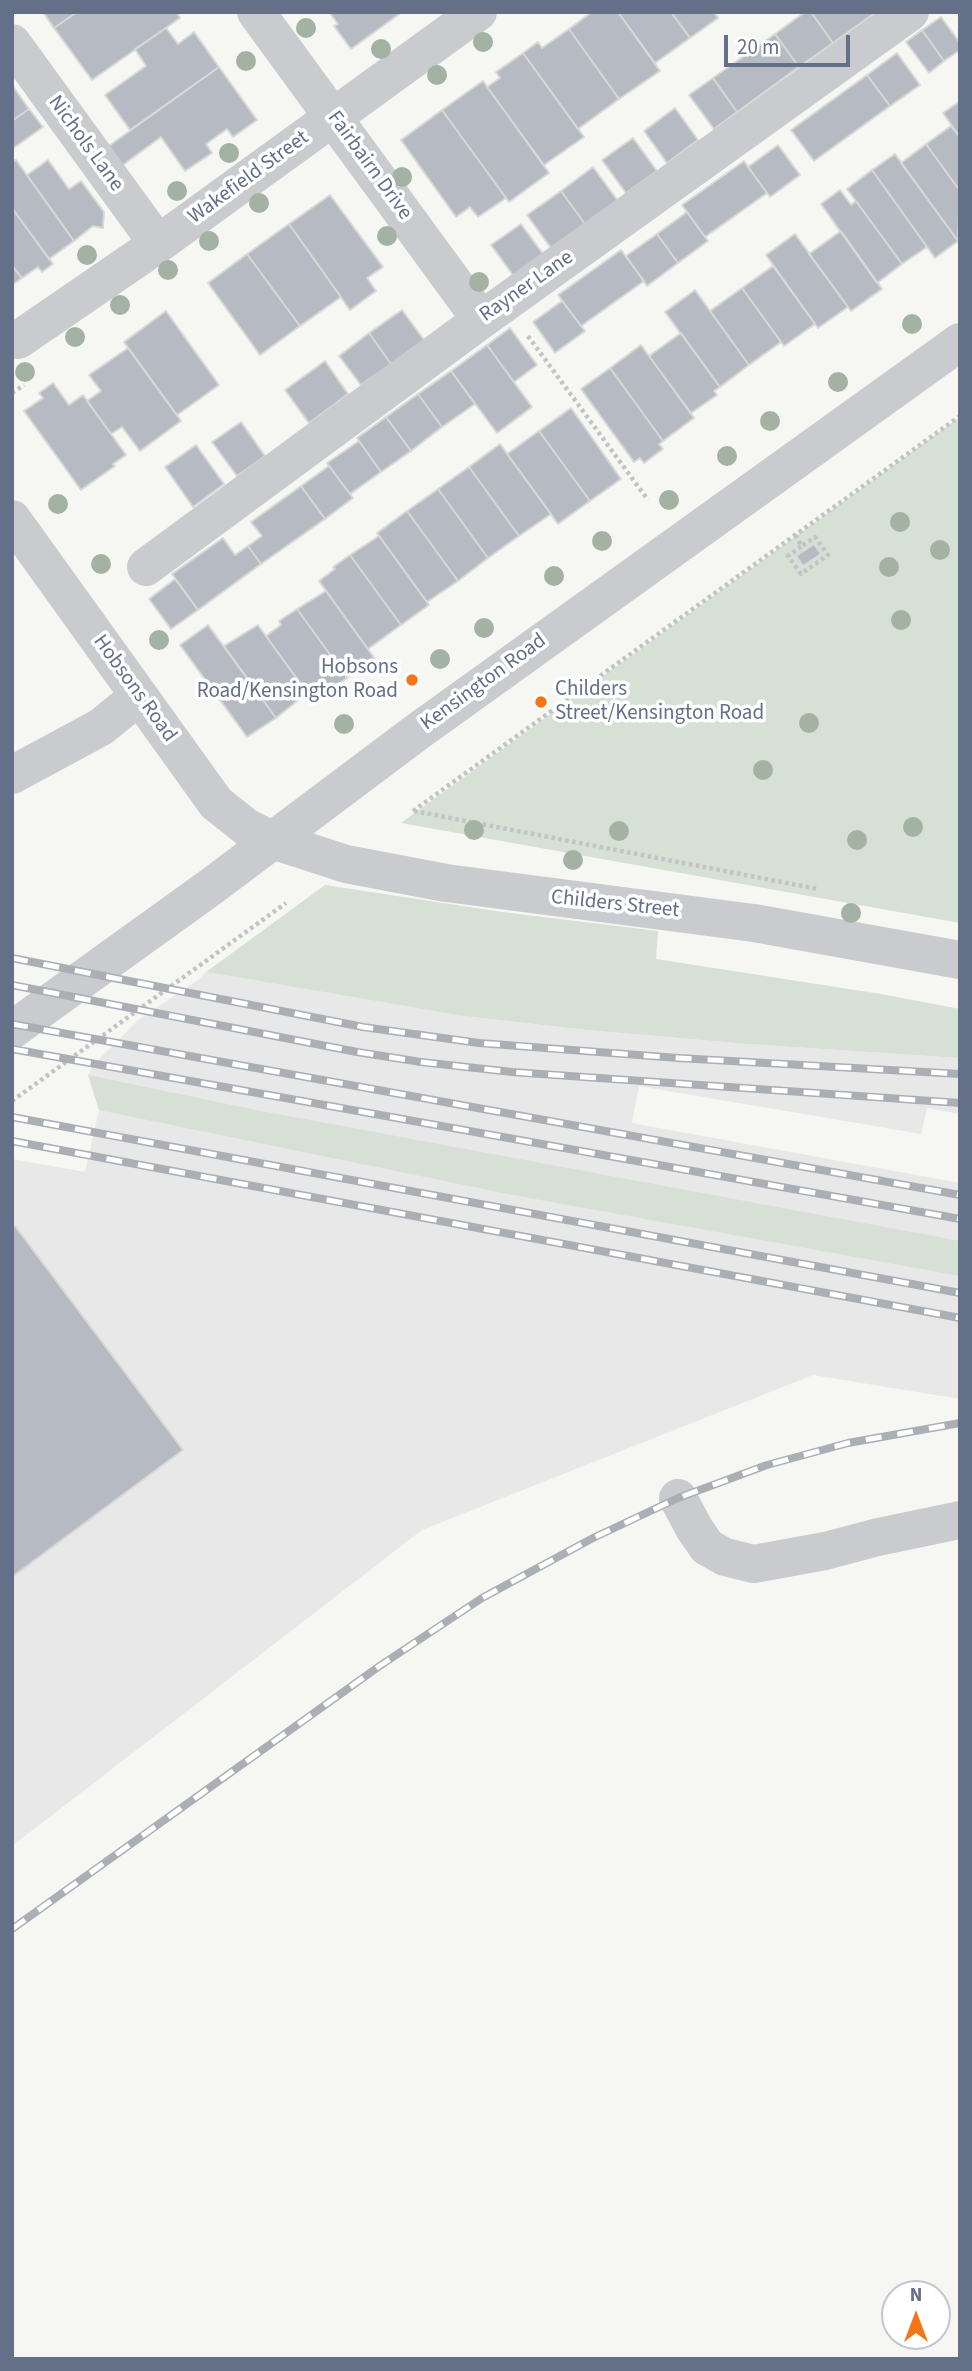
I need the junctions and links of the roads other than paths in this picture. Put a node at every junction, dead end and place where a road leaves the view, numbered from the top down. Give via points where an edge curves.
1 (256, 12) edge
2 (478, 12) edge
3 (910, 12) edge
4 (12, 43) edge
5 (333, 117) junction
6 (158, 244) junction
7 (493, 312) junction
8 (18, 340) dead end
9 (960, 342) edge
10 (12, 519) edge
11 (146, 566) dead end
12 (139, 696) junction
13 (12, 775) edge
14 (272, 840) junction
15 (960, 960) edge
16 (12, 1030) edge
17 (678, 1497) dead end
18 (960, 1520) edge

1 - 5 street, Fairbairn Drive
2 - 5 street, Wakefield Street
3 - 7 street, Rayner Lane
4 - 6 street, Nichols Lane
5 - 6 street, Wakefield Street
5 - 7 street, Fairbairn Drive
6 - 8 street, Wakefield Street
7 - 11 street, Rayner Lane
9 - 14 street, Kensington Road
10 - 12 street, Hobsons Road
12 - 13 street via 101,727
12 - 14 street, Hobsons Road via 216,803
14 - 15 street, Childers Street via 346,864 446,883 754,923
14 - 16 street, Kensington Road
17 - 18 street via 707,1547 754,1564

